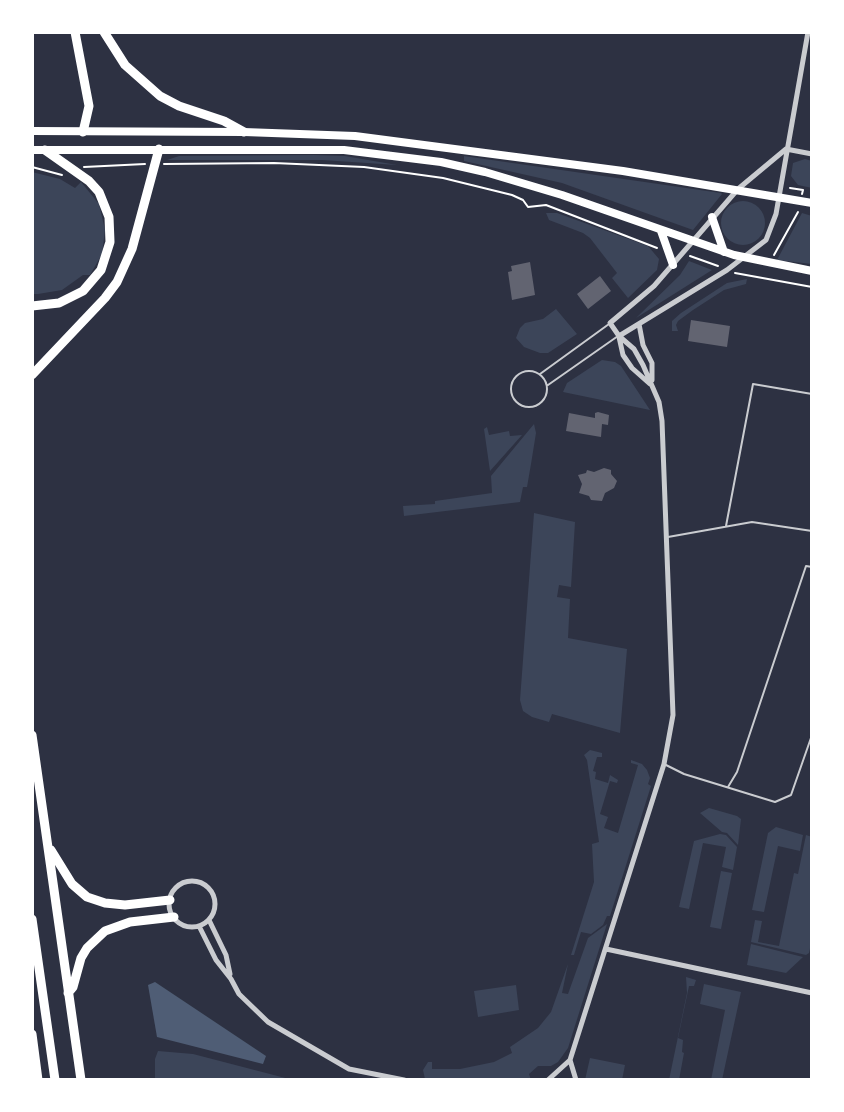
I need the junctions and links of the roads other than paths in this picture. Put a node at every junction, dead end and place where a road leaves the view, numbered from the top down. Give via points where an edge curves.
1 (75, 32) edge
2 (104, 32) edge
3 (808, 32) edge
4 (32, 131) edge
5 (83, 132) junction
6 (244, 132) junction
7 (159, 149) junction
8 (786, 149) junction
9 (32, 150) edge
10 (45, 150) junction
11 (812, 154) edge
12 (738, 189) junction
13 (780, 192) junction
14 (812, 203) edge
15 (712, 217) junction
16 (661, 231) junction
17 (693, 242) junction
18 (724, 252) junction
19 (743, 258) junction
20 (673, 265) junction
21 (812, 271) edge
22 (32, 306) edge
23 (610, 323) junction
24 (639, 324) junction
25 (619, 336) junction
26 (32, 375) edge
27 (540, 375) junction
28 (547, 385) junction
29 (652, 386) junction
30 (812, 394) edge
31 (726, 526) junction
32 (812, 531) edge
33 (667, 537) junction
34 (812, 567) edge
35 (32, 735) edge
36 (812, 735) edge
37 (664, 764) junction
38 (728, 787) junction
39 (47, 847) junction
40 (170, 900) junction
41 (174, 917) junction
42 (32, 919) edge
43 (209, 920) junction
44 (199, 926) junction
45 (606, 949) junction
46 (231, 979) junction
47 (68, 993) junction
48 (812, 993) edge
49 (32, 1034) edge
50 (570, 1060) junction
51 (38, 1080) edge
52 (55, 1080) edge
53 (81, 1080) edge
54 (404, 1080) edge
55 (548, 1080) edge
56 (576, 1080) edge

1 - 5 highway via 89,106
2 - 6 highway via 125,65 160,96
3 - 8 street
4 - 5 main road
5 - 6 main road
6 - 12 main road via 422,143
7 - 10 main road
7 - 16 main road via 344,150 441,162 562,195
7 - 26 highway via 132,249 117,282
8 - 11 street
8 - 12 street
8 - 13 street
9 - 10 main road
10 - 22 highway via 89,181 105,203 111,230 97,276 77,295
12 - 13 main road
12 - 15 street
13 - 14 main road
13 - 19 street via 771,232
15 - 17 street
15 - 18 main road
16 - 17 main road
16 - 20 main road
17 - 18 main road
17 - 20 street
18 - 19 main road
19 - 21 main road
19 - 24 street
20 - 23 street
23 - 25 street
23 - 27 lane
24 - 25 street
24 - 29 street via 652,363
25 - 28 lane
25 - 29 street via 634,349
25 - 29 street via 623,355
27 - 28 lane
27 - 28 lane via 530,371 516,376 511,386 515,400 536,405
29 - 33 street via 662,421
30 - 31 lane via 753,384
31 - 32 lane via 752,522
31 - 33 lane
33 - 37 street via 674,702
34 - 38 lane via 806,566
35 - 39 highway
36 - 38 lane via 791,795 768,802
37 - 38 lane
37 - 45 street
39 - 40 highway via 87,897 125,905
39 - 47 highway
40 - 41 street
40 - 43 street via 182,884 199,882 214,897
41 - 44 street
41 - 47 highway via 105,931 81,958
42 - 52 highway
43 - 44 street
43 - 46 street
44 - 46 street
45 - 48 street
45 - 50 street
46 - 54 street via 268,1022 341,1066
47 - 53 highway
49 - 51 highway
50 - 55 street
50 - 56 street

